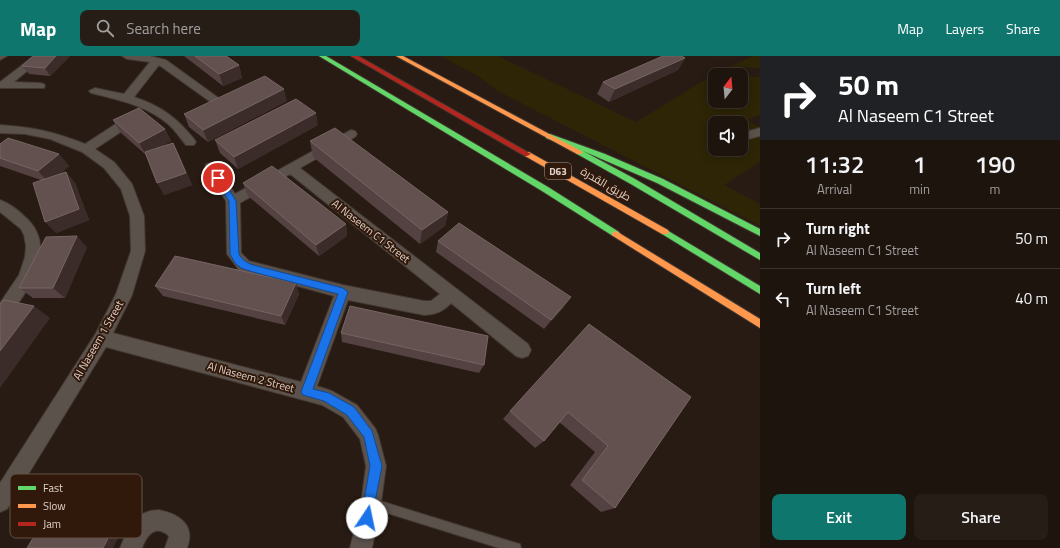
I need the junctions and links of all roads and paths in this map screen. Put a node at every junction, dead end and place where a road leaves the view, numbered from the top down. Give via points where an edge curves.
1 (40, 56) edge
2 (127, 56) edge
3 (322, 56) edge
4 (354, 56) edge
5 (399, 56) edge
6 (157, 60) junction
7 (2, 85) edge
8 (40, 86) dead end
9 (95, 91) dead end
10 (228, 94) edge
11 (127, 98) junction
12 (216, 101) junction
13 (203, 106) edge
14 (150, 108) junction
15 (185, 115) edge
16 (172, 121) junction
17 (0, 129) edge
18 (760, 132) edge
19 (351, 134) dead end
20 (748, 135) edge
21 (548, 136) junction
22 (190, 142) dead end
23 (86, 149) junction
24 (211, 167) dead end
25 (291, 168) junction
26 (690, 196) junction
27 (232, 201) junction
28 (0, 205) edge
29 (760, 233) edge
30 (625, 239) junction
31 (760, 242) edge
32 (760, 257) edge
33 (760, 290) edge
34 (343, 292) junction
35 (451, 293) junction
36 (5, 301) edge
37 (0, 315) edge
38 (760, 316) edge
39 (760, 324) edge
40 (102, 338) junction
41 (522, 350) dead end
42 (306, 392) junction
43 (17, 474) edge
44 (10, 486) edge
45 (0, 502) edge
46 (370, 503) junction
47 (142, 526) edge
48 (136, 538) edge
49 (131, 548) edge
50 (176, 548) edge
51 (361, 548) edge
52 (516, 548) edge

1 - 7 street
2 - 6 street
3 - 30 main road
4 - 33 main road, طريق القدرة / D63 via 662,230
5 - 21 main road, طريق القدرة / D63
6 - 11 street
6 - 12 street
7 - 8 street
9 - 11 street
10 - 12 street
11 - 14 street
12 - 13 street
14 - 16 street
14 - 23 street
15 - 16 street
16 - 22 street
17 - 23 street, Al Naseem 1 Street via 25,130 53,136
18 - 20 street
19 - 25 street
21 - 26 main road via 624,165
21 - 32 main road, طريق القدرة / D63 via 632,181
23 - 40 street, Al Naseem 1 Street via 109,165 127,188 137,216 138,251 124,295
24 - 27 street
25 - 27 street
25 - 35 street, Al Naseem C1 Street
26 - 29 main road
26 - 31 main road
27 - 34 street via 234,254 244,266
28 - 36 street via 19,219 31,234 33,254 26,278
30 - 38 main road via 705,279
30 - 39 main road
34 - 35 street via 429,308 439,305
34 - 42 street
35 - 41 street, Al Naseem C1 Street
36 - 37 street
40 - 42 street, Al Naseem 2 Street
40 - 43 street, Al Naseem 1 Street
42 - 46 street, Al Naseem 2 Street via 326,397 350,411 368,435 376,466
44 - 45 street, Al Naseem 1 Street
46 - 51 street, Al Naseem 2 Street
46 - 52 lane
47 - 50 street via 154,520 176,528 180,533
48 - 49 street

